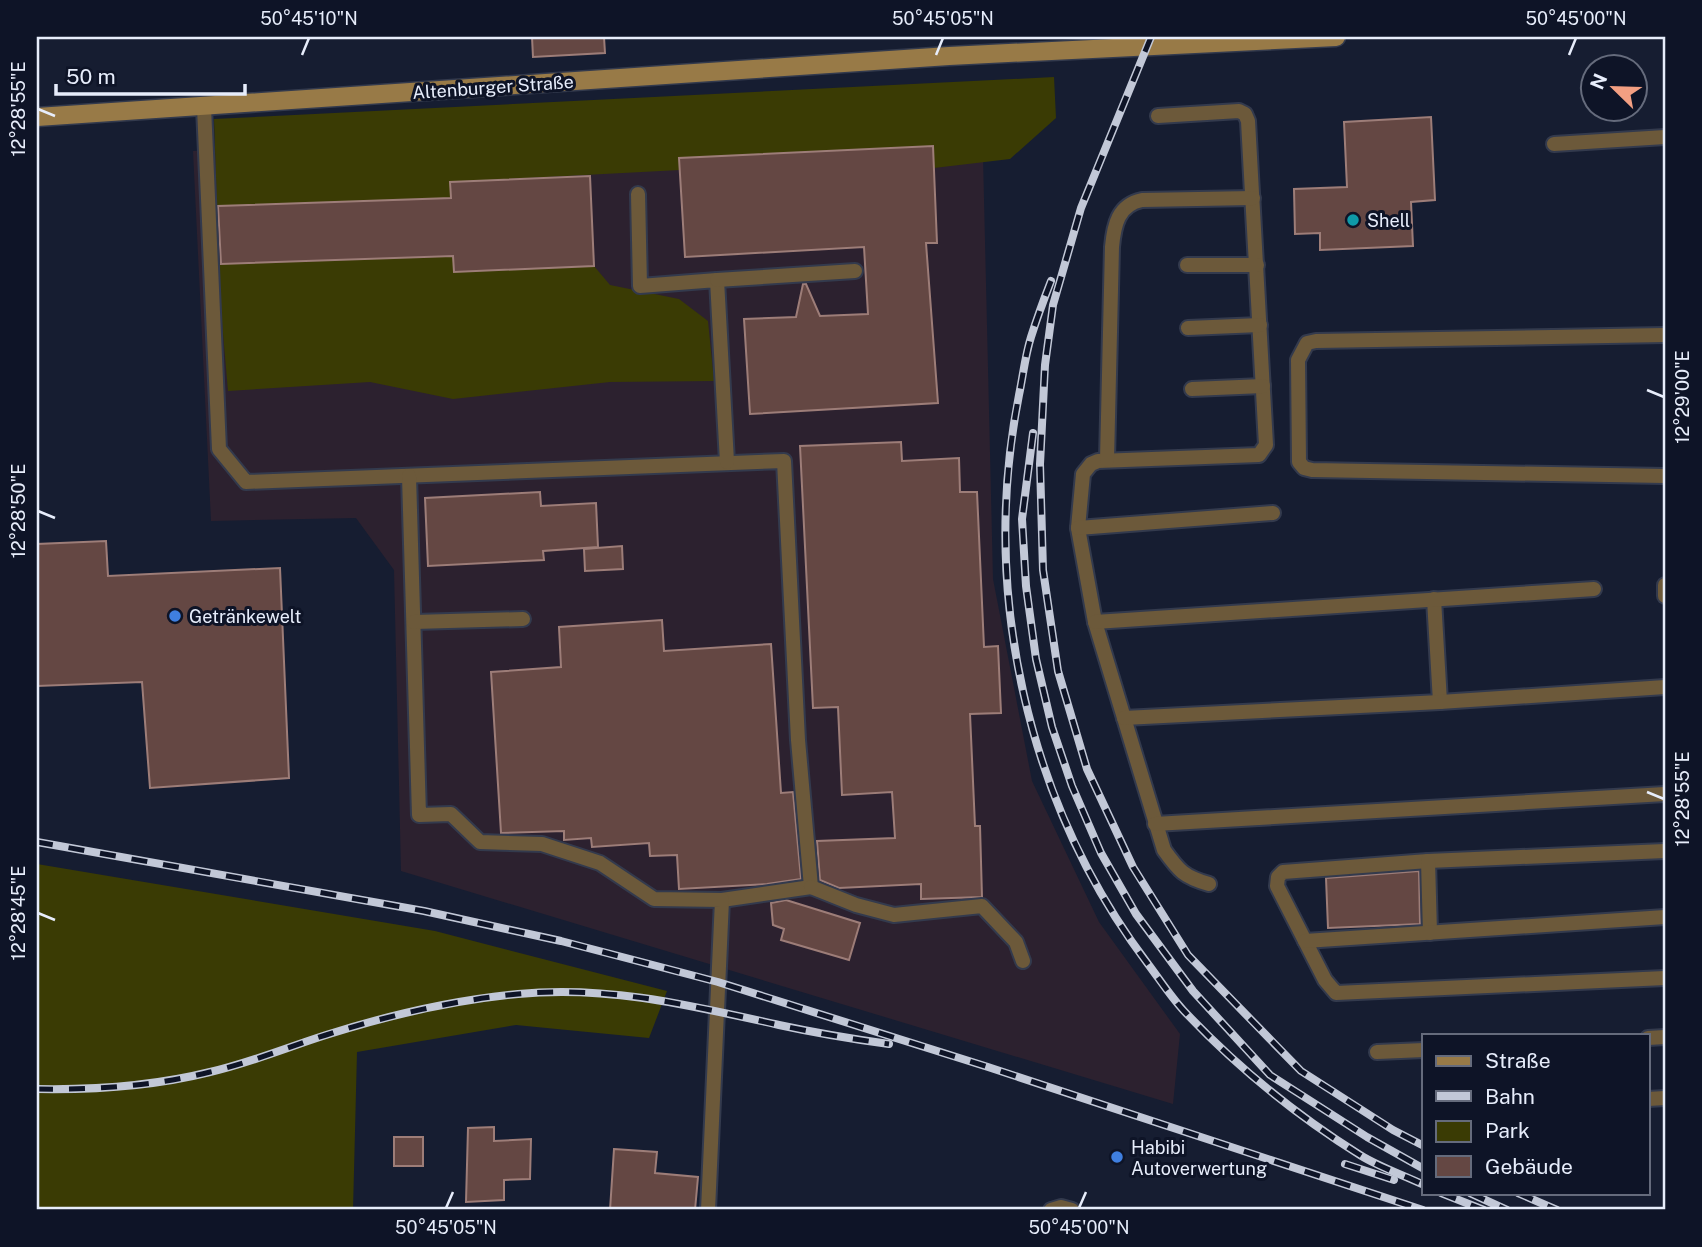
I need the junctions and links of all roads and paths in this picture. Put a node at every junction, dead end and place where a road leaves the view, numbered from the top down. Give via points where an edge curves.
1 (1336, 37) edge
2 (204, 107) junction
3 (1158, 116) dead end
4 (37, 117) edge
5 (1665, 136) edge
6 (1554, 144) dead end
7 (638, 194) dead end
8 (1253, 198) junction
9 (1187, 265) dead end
10 (1256, 265) junction
11 (855, 271) dead end
12 (717, 280) junction
13 (1260, 325) junction
14 (1188, 328) dead end
15 (1665, 335) edge
16 (1263, 386) junction
17 (1192, 389) dead end
18 (1107, 460) junction
19 (727, 462) junction
20 (410, 475) junction
21 (1665, 477) edge
22 (1273, 513) dead end
23 (1078, 528) junction
24 (1665, 585) edge
25 (1594, 589) dead end
26 (1665, 596) edge
27 (1434, 599) junction
28 (523, 619) dead end
29 (414, 622) junction
30 (1095, 622) junction
31 (1665, 687) edge
32 (1440, 702) junction
33 (1124, 718) junction
34 (1665, 794) edge
35 (1155, 824) junction
36 (1665, 852) edge
37 (1428, 861) junction
38 (1209, 884) dead end
39 (811, 887) junction
40 (722, 900) junction
41 (1665, 917) edge
42 (1430, 933) junction
43 (1305, 941) junction
44 (1023, 961) dead end
45 (1665, 978) edge
46 (1422, 1050) edge
47 (1377, 1052) dead end
48 (708, 1210) edge
49 (1051, 1210) edge
50 (1072, 1210) edge

1 - 2 street, Altenburger Straße via 949,57
2 - 4 street, Altenburger Straße
2 - 20 lane via 219,449 246,482
3 - 8 lane via 1245,114
5 - 6 lane
7 - 12 lane via 640,286
8 - 10 lane
8 - 18 lane via 1133,201 1116,220
9 - 10 lane
10 - 13 lane
11 - 12 lane
12 - 19 lane
13 - 14 lane
13 - 16 lane
15 - 21 lane via 1316,341 1307,343 1298,360 1299,462 1304,468
16 - 17 lane
16 - 18 lane via 1266,445 1259,455
18 - 23 lane via 1091,464 1083,474
19 - 20 lane
19 - 39 lane via 784,461 797,740
20 - 29 lane
22 - 23 lane
23 - 30 lane
24 - 26 lane
25 - 27 lane
27 - 30 lane
27 - 32 lane
28 - 29 lane
29 - 40 lane via 419,815 451,814 480,842 542,844 600,863 654,899
30 - 33 lane
31 - 32 lane
32 - 33 lane
33 - 35 lane
34 - 35 lane
35 - 38 lane via 1164,850 1177,868 1188,878
36 - 37 lane
37 - 42 lane
37 - 43 lane via 1283,872 1277,886
39 - 40 lane
39 - 44 lane via 894,915 982,906 1016,942
40 - 48 lane
41 - 42 lane
42 - 43 lane
43 - 45 lane via 1336,993
46 - 47 lane
49 - 50 lane

